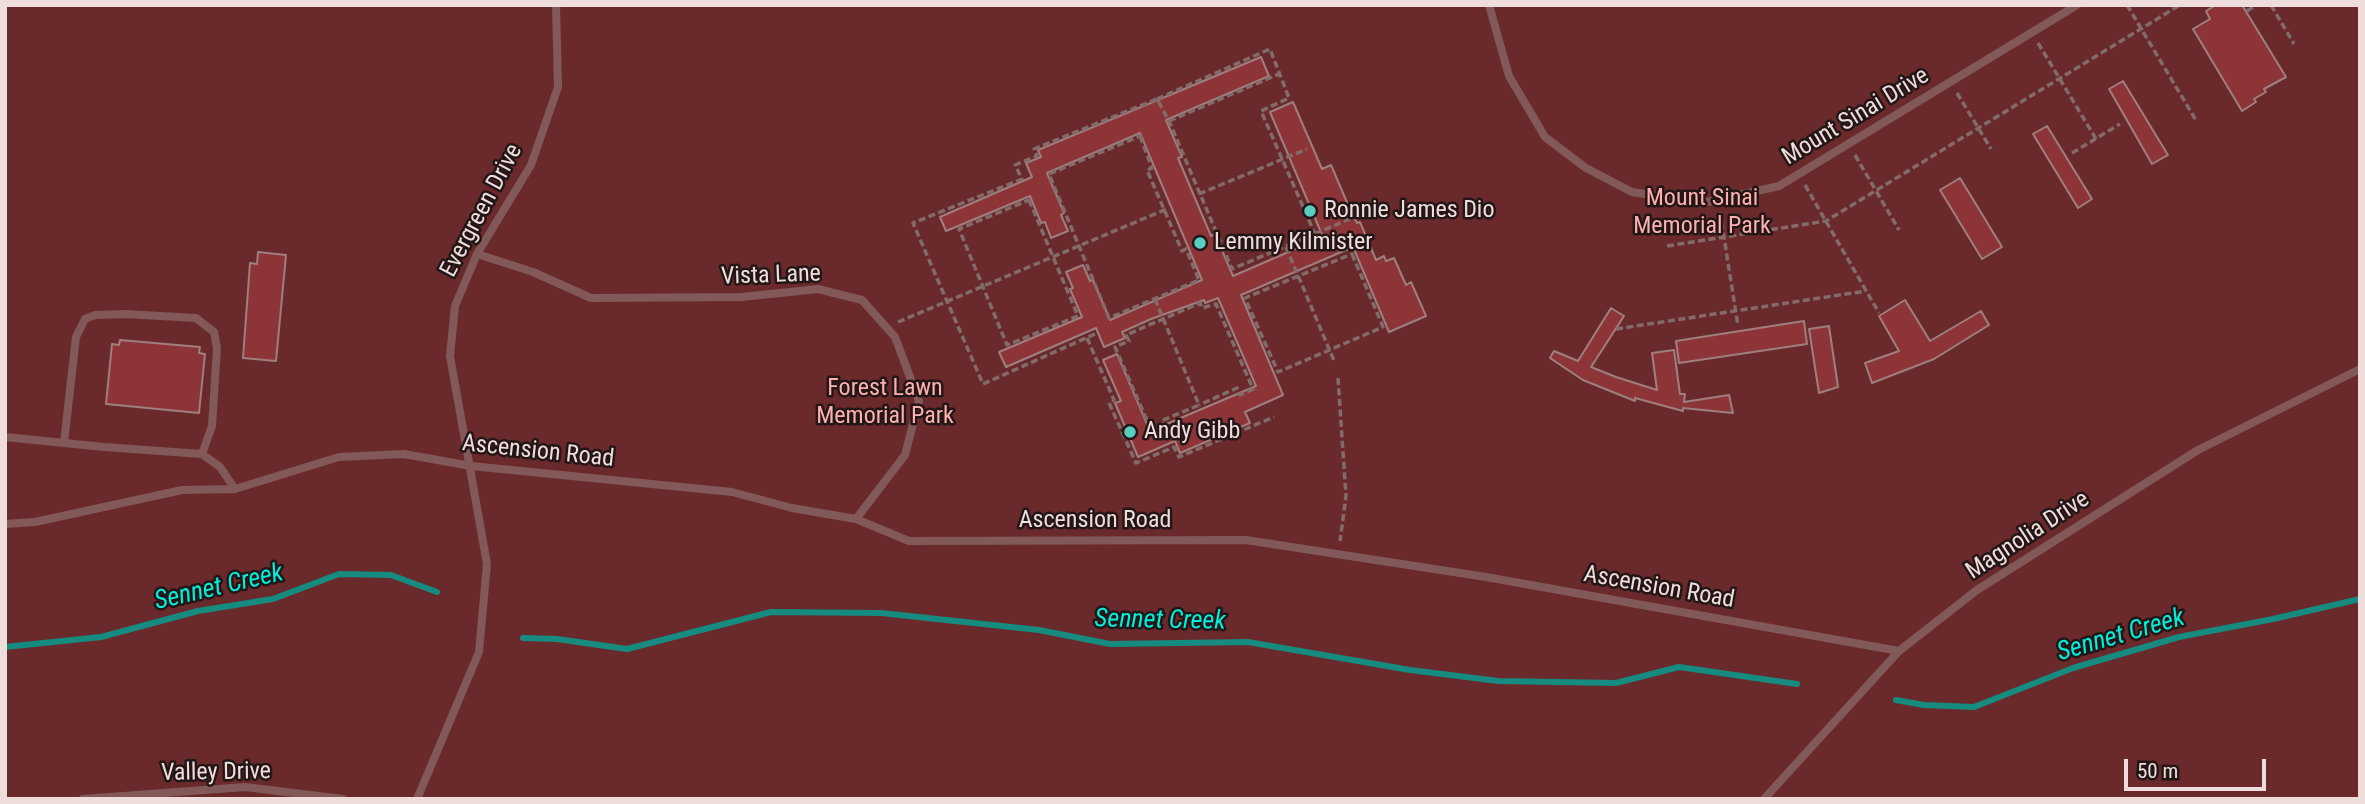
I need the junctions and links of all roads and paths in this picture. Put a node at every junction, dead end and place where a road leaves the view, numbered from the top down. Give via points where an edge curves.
1 (566, 5) edge
2 (1489, 5) edge
3 (2077, 5) edge
4 (2127, 5) edge
5 (2180, 5) edge
6 (2256, 5) edge
7 (2271, 5) edge
8 (556, 7) edge
9 (2247, 11) dead end
10 (2141, 29) junction
11 (2032, 33) junction
12 (2294, 44) dead end
13 (1279, 74) junction
14 (2060, 79) junction
15 (1951, 82) junction
16 (1157, 99) junction
17 (1169, 121) junction
18 (2197, 122) dead end
19 (2120, 124) dead end
20 (1979, 128) junction
21 (2096, 139) junction
22 (1848, 144) junction
23 (1307, 149) dead end
24 (1991, 149) dead end
25 (2072, 152) dead end
26 (1283, 159) junction
27 (1799, 174) junction
28 (1875, 190) junction
29 (1199, 194) junction
30 (1717, 200) junction
31 (1167, 209) junction
32 (1352, 218) dead end
33 (1826, 221) junction
34 (1899, 230) dead end
35 (1315, 234) junction
36 (1724, 237) junction
37 (1080, 245) junction
38 (1667, 246) dead end
39 (1286, 247) junction
40 (477, 254) junction
41 (1053, 257) junction
42 (1299, 276) junction
43 (982, 286) junction
44 (1866, 291) junction
45 (1155, 299) junction
46 (948, 301) junction
47 (1736, 311) junction
48 (1879, 313) dead end
49 (1163, 318) junction
50 (1738, 326) dead end
51 (886, 327) junction
52 (1616, 328) dead end
53 (1095, 334) dead end
54 (1087, 338) junction
55 (1329, 350) junction
56 (1335, 363) dead end
57 (2360, 369) edge
58 (1339, 378) dead end
59 (1199, 405) junction
60 (1273, 417) dead end
61 (5, 437) edge
62 (64, 443) junction
63 (202, 454) junction
64 (471, 466) junction
65 (235, 489) junction
66 (856, 519) junction
67 (5, 524) edge
68 (1338, 554) junction
69 (1899, 651) junction
70 (87, 798) edge
71 (343, 799) edge
72 (417, 799) edge
73 (1765, 799) edge

1 - 8 lane
2 - 30 lane, Mount Sinai Drive via 1509,76 1545,137 1586,168 1632,192 1703,203
3 - 11 lane, Mount Sinai Drive
4 - 10 path
5 - 10 path
6 - 9 path
7 - 12 path
8 - 40 lane, Evergreen Drive via 558,87 531,165
10 - 14 path
10 - 18 path
11 - 14 path
11 - 15 lane, Mount Sinai Drive
13 - 16 path via 1269,49
13 - 17 path
13 - 26 path via 1289,98 1261,111
14 - 20 path
14 - 21 path
15 - 20 path
15 - 22 lane, Mount Sinai Drive
16 - 17 path
16 - 46 path via 1034,149 1037,156 1015,164 1022,179 913,223
17 - 29 path
19 - 21 path
20 - 24 path
20 - 28 path
21 - 25 path
22 - 27 lane, Mount Sinai Drive
22 - 28 path
23 - 26 path
26 - 29 path
26 - 35 path
27 - 30 lane, Mount Sinai Drive via 1779,186
27 - 33 path
28 - 33 path
28 - 34 path
29 - 39 path via 1232,269
30 - 36 path
31 - 37 path
31 - 37 path via 1147,170 1152,168 1140,136 1049,174
31 - 45 path via 1182,251 1186,249 1199,280
32 - 35 path
33 - 36 path
33 - 44 path
35 - 39 path
36 - 38 path
36 - 47 path
37 - 41 path
37 - 45 path via 1109,318
39 - 42 path
40 - 51 lane, Vista Lane via 591,298 742,297 818,289 862,300
40 - 64 lane, Evergreen Drive via 454,306 450,356
41 - 43 path
41 - 43 path via 1029,200 982,219 959,229
41 - 43 path via 1078,316 1007,345
42 - 55 path
42 - 55 path via 1245,298 1278,372
42 - 55 path via 1352,254 1383,327
43 - 46 path
44 - 47 path
44 - 48 path
45 - 49 path
46 - 51 path
46 - 54 path via 983,384
47 - 50 path
47 - 52 path
49 - 59 path
49 - 59 path via 1126,335 1129,341 1115,347 1152,432 1164,428 1161,421
49 - 59 path via 1200,303 1202,308 1216,304 1254,389 1240,395 1237,387
51 - 66 lane, Vista Lane via 895,337 919,401 905,455
53 - 54 path
54 - 60 path via 1136,463 1174,447 1179,457
55 - 56 path
57 - 69 lane, Magnolia Drive via 2198,450 1977,590
58 - 68 path via 1346,496
61 - 62 lane
62 - 63 lane
62 - 63 lane via 76,337 85,319 105,314 196,318 214,332 217,348 212,426
63 - 65 lane via 220,467
64 - 65 lane, Ascension Road via 404,454 339,457
64 - 66 lane, Ascension Road via 732,492
64 - 72 lane, Evergreen Drive via 487,564 478,652
65 - 67 lane, Ascension Road via 182,490 35,522
66 - 68 lane, Ascension Road via 909,541 1246,540
68 - 69 lane, Ascension Road
69 - 73 lane, Magnolia Drive
70 - 71 lane, Valley Drive via 245,787

